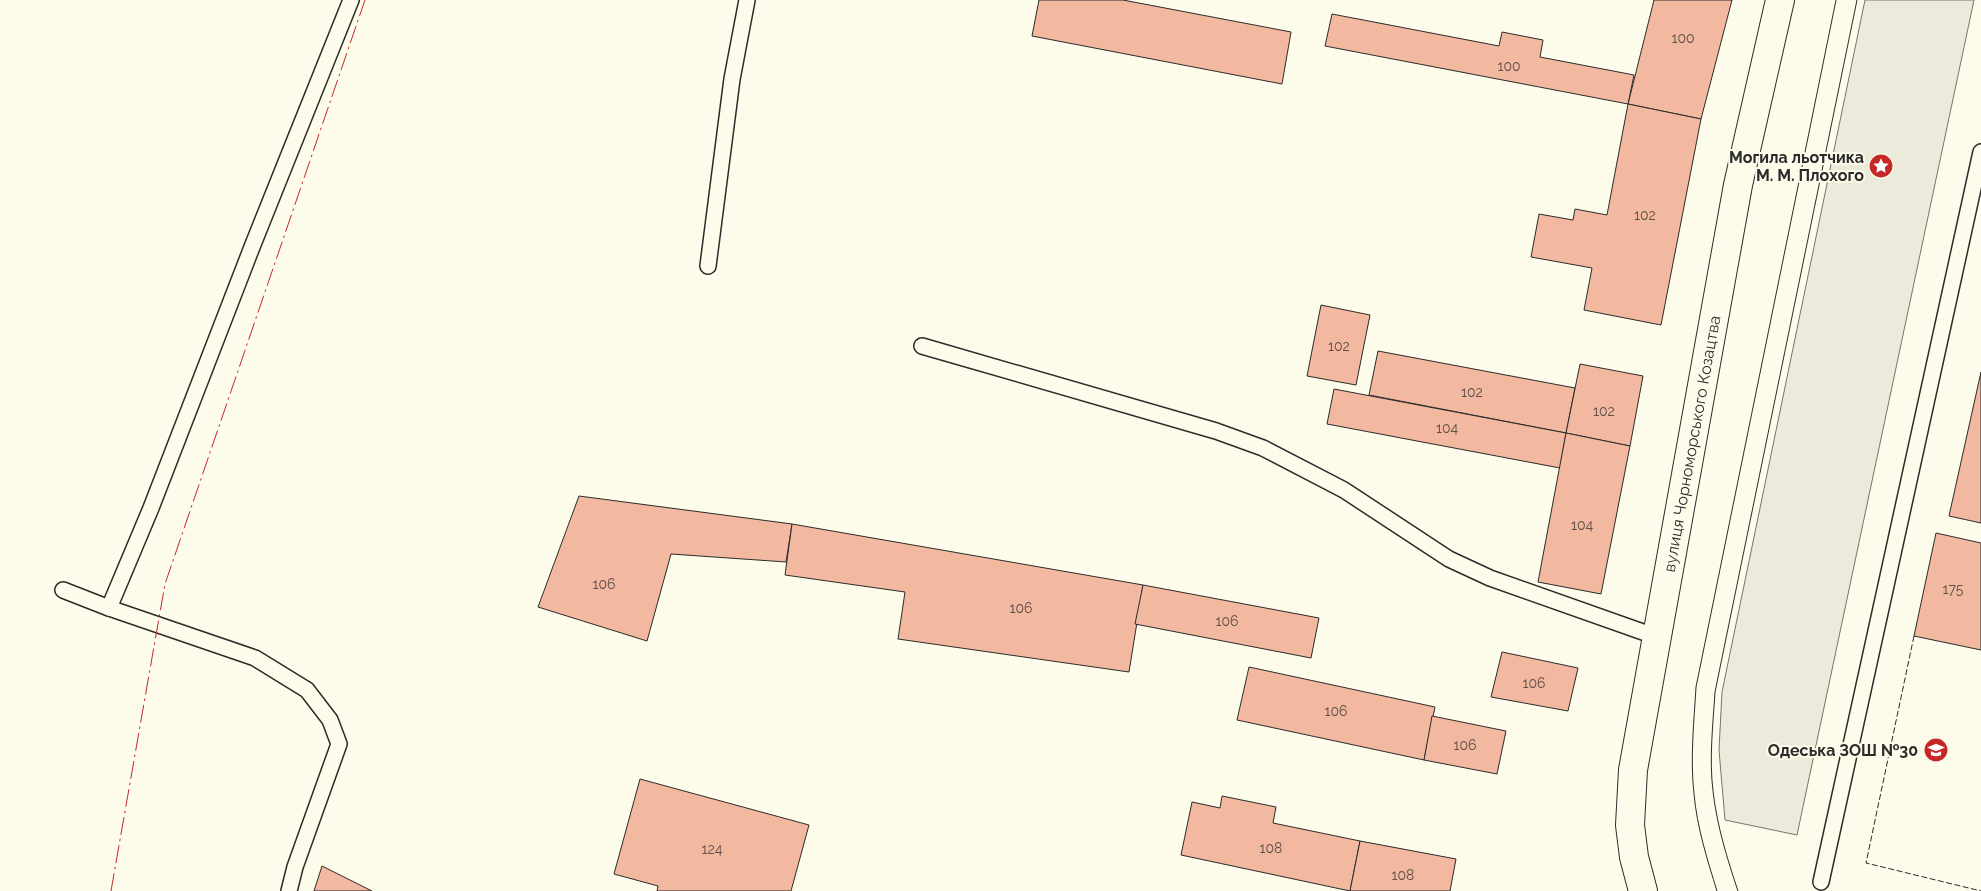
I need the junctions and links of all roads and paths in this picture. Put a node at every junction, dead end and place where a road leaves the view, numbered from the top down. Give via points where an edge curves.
1 (351, 0) edge
2 (747, 0) edge
3 (1780, 0) edge
4 (1981, 152) edge
5 (708, 266) dead end
6 (922, 346) dead end
7 (63, 590) dead end
8 (109, 608) junction
9 (1657, 637) junction
10 (1822, 882) dead end
11 (289, 891) edge
12 (1643, 891) edge

1 - 8 lane
2 - 5 lane via 732,79
3 - 9 main road, вулиця Чорноморського Козацтва via 1738,185
4 - 10 lane
6 - 9 lane via 1216,431 1263,448 1344,490 1449,559 1490,578
7 - 8 lane
8 - 11 lane via 255,658 307,690 330,720 339,744 294,867
9 - 12 main road, вулиця Чорноморського Козацтва via 1633,770 1630,816 1634,857

